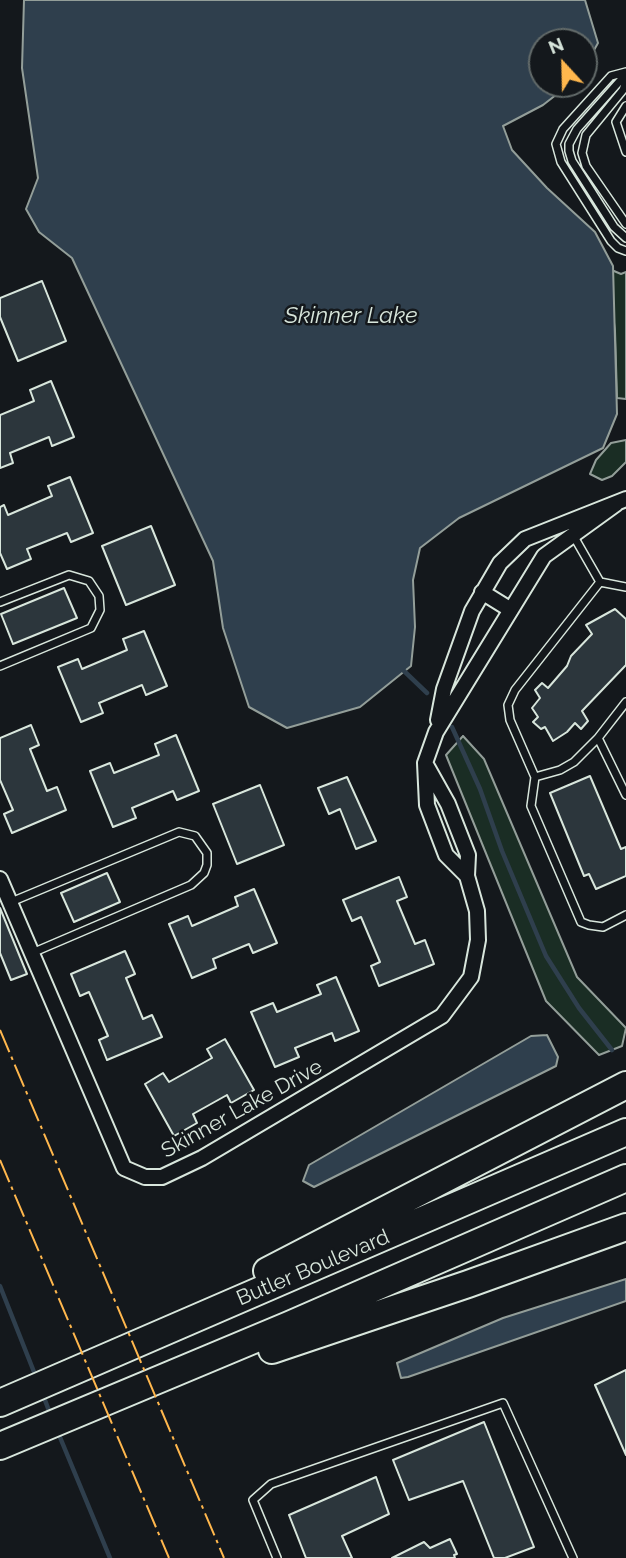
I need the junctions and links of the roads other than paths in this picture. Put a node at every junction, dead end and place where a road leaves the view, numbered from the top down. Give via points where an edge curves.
1 (626, 73) edge
2 (626, 82) edge
3 (626, 106) edge
4 (626, 152) edge
5 (626, 224) edge
6 (626, 238) edge
7 (626, 251) edge
8 (621, 502) edge
9 (573, 535) junction
10 (600, 582) junction
11 (626, 587) edge
12 (482, 592) junction
13 (0, 602) edge
14 (511, 610) junction
15 (0, 666) edge
16 (626, 702) edge
17 (436, 732) junction
18 (598, 738) junction
19 (425, 763) junction
20 (535, 777) junction
21 (626, 795) edge
22 (467, 876) junction
23 (0, 879) edge
24 (10, 903) junction
25 (626, 915) edge
26 (32, 953) junction
27 (626, 1085) edge
28 (626, 1132) edge
29 (626, 1178) edge
30 (626, 1227) edge
31 (76, 1370) junction
32 (0, 1403) edge
33 (94, 1409) junction
34 (0, 1446) edge
35 (277, 1558) edge
36 (573, 1558) edge

1 - 6 lane via 569,144 572,161 614,227
1 - 7 lane via 611,76 563,129 556,144 561,162 611,241
2 - 5 lane via 586,135 582,153
3 - 4 lane via 616,122
8 - 9 street, Skinner Lake Drive
8 - 12 street, Skinner Lake Drive via 525,539 500,563
9 - 10 lane
9 - 14 street, Skinner Lake Drive via 544,556
10 - 11 lane
10 - 20 lane via 508,705
12 - 14 street
12 - 17 street, Skinner Lake Drive via 444,689
13 - 15 lane via 69,575 89,581 100,601 91,628
14 - 17 street, Skinner Lake Drive
16 - 18 lane
17 - 19 street, Skinner Lake Drive
18 - 20 lane via 574,762
18 - 21 lane
19 - 22 street, Skinner Lake Drive via 468,855
19 - 22 street, Skinner Lake Drive via 427,805 437,832 446,855
20 - 25 lane via 531,806 581,922 603,927
22 - 26 street, Skinner Lake Drive via 477,911 478,940 471,978 442,1016 162,1177 145,1177 124,1167
23 - 24 street, Skinner Lake Drive
24 - 26 street, Skinner Lake Drive
24 - 26 lane via 179,832 195,836 207,853 204,873 191,885
27 - 31 highway
28 - 31 highway, Butler Boulevard
29 - 33 highway, Butler Boulevard
30 - 33 highway
31 - 32 highway, Butler Boulevard
33 - 34 highway, Butler Boulevard
35 - 36 lane via 253,1500 271,1484 503,1403

